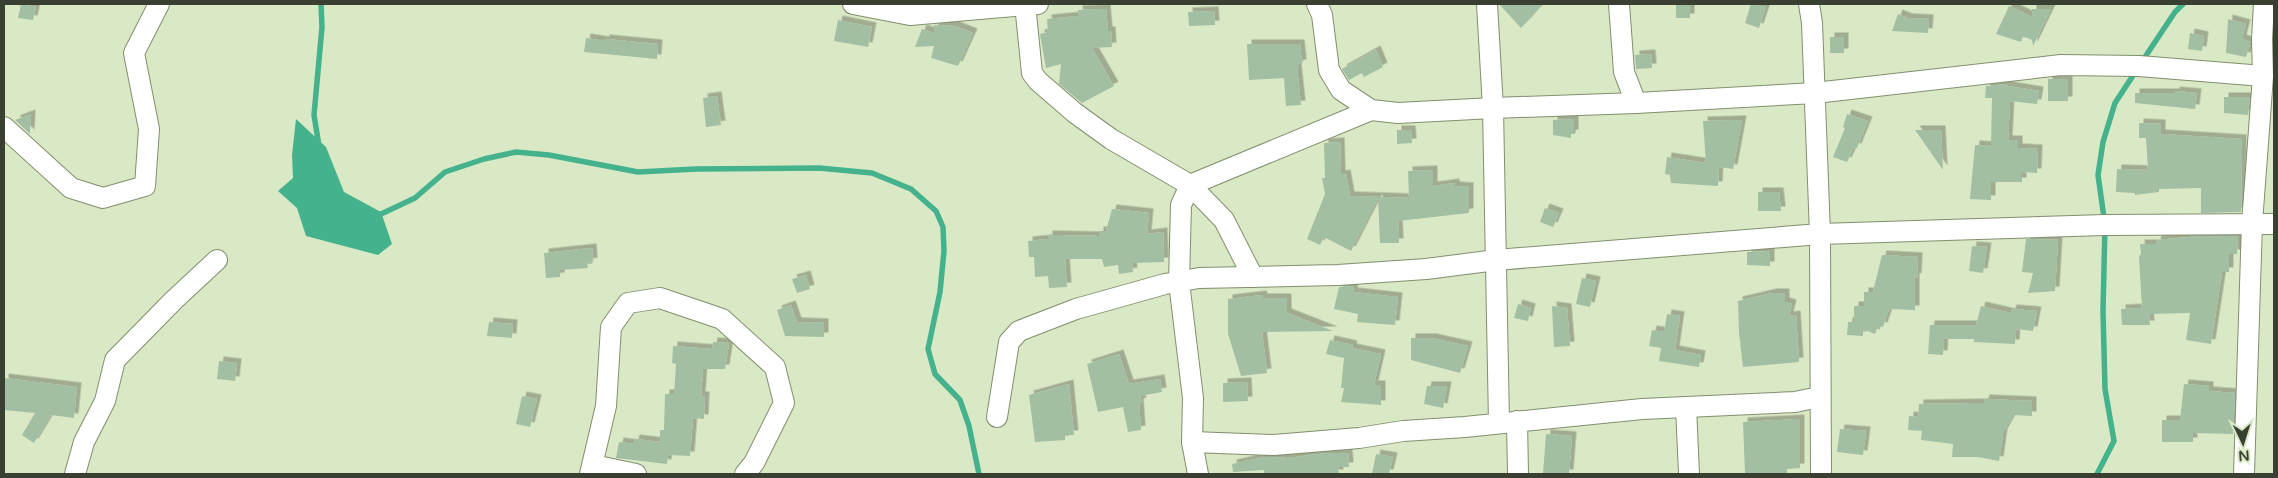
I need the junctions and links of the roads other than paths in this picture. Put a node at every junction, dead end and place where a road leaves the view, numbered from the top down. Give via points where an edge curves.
1 (159, 4) edge
2 (853, 4) edge
3 (1030, 4) edge
4 (1317, 4) edge
5 (1487, 4) edge
6 (1619, 4) edge
7 (1809, 4) edge
8 (2264, 4) edge
9 (2263, 76) junction
10 (1815, 92) junction
11 (1636, 103) junction
12 (1493, 108) junction
13 (1371, 110) junction
14 (4, 127) edge
15 (1190, 185) junction
16 (2252, 223) junction
17 (2274, 224) edge
18 (1820, 234) junction
19 (217, 260) dead end
20 (1496, 260) junction
21 (1253, 277) junction
22 (1179, 282) junction
23 (1819, 397) junction
24 (1686, 407) junction
25 (1583, 415) dead end
26 (997, 417) dead end
27 (1508, 422) junction
28 (1192, 442) junction
29 (592, 469) edge
30 (75, 474) edge
31 (636, 474) edge
32 (745, 474) edge
33 (1198, 474) edge
34 (1518, 474) edge
35 (1689, 474) edge
36 (1821, 474) edge
37 (2244, 474) edge

1 - 14 street via 134,53 149,129 145,186 102,198 71,188
2 - 3 street via 910,15
3 - 15 street via 1032,73 1038,81 1111,139
4 - 13 street via 1322,15 1329,70 1341,90
5 - 12 street
6 - 11 street via 1624,72
7 - 10 street
8 - 9 street
9 - 10 street via 2139,66 2061,65
9 - 16 street
10 - 11 street
10 - 18 street
11 - 12 street
12 - 13 street via 1398,113
12 - 20 street
13 - 15 street
15 - 21 street via 1224,220
15 - 22 street via 1181,205
16 - 17 street
16 - 18 street
16 - 37 street
18 - 20 street
18 - 23 street
19 - 30 street via 115,360 105,401 84,442
20 - 21 street via 1358,273
20 - 27 street
21 - 22 street via 1199,278
22 - 26 street via 1076,309 1019,331 1008,342
22 - 28 street via 1193,398
23 - 24 street via 1794,402
23 - 36 street
24 - 27 street
24 - 35 street
25 - 27 street
27 - 28 street via 1274,444
27 - 34 street
28 - 33 street
29 - 31 street
29 - 32 street via 606,406 612,327 628,303 660,298 722,319 775,366 784,403 754,464

